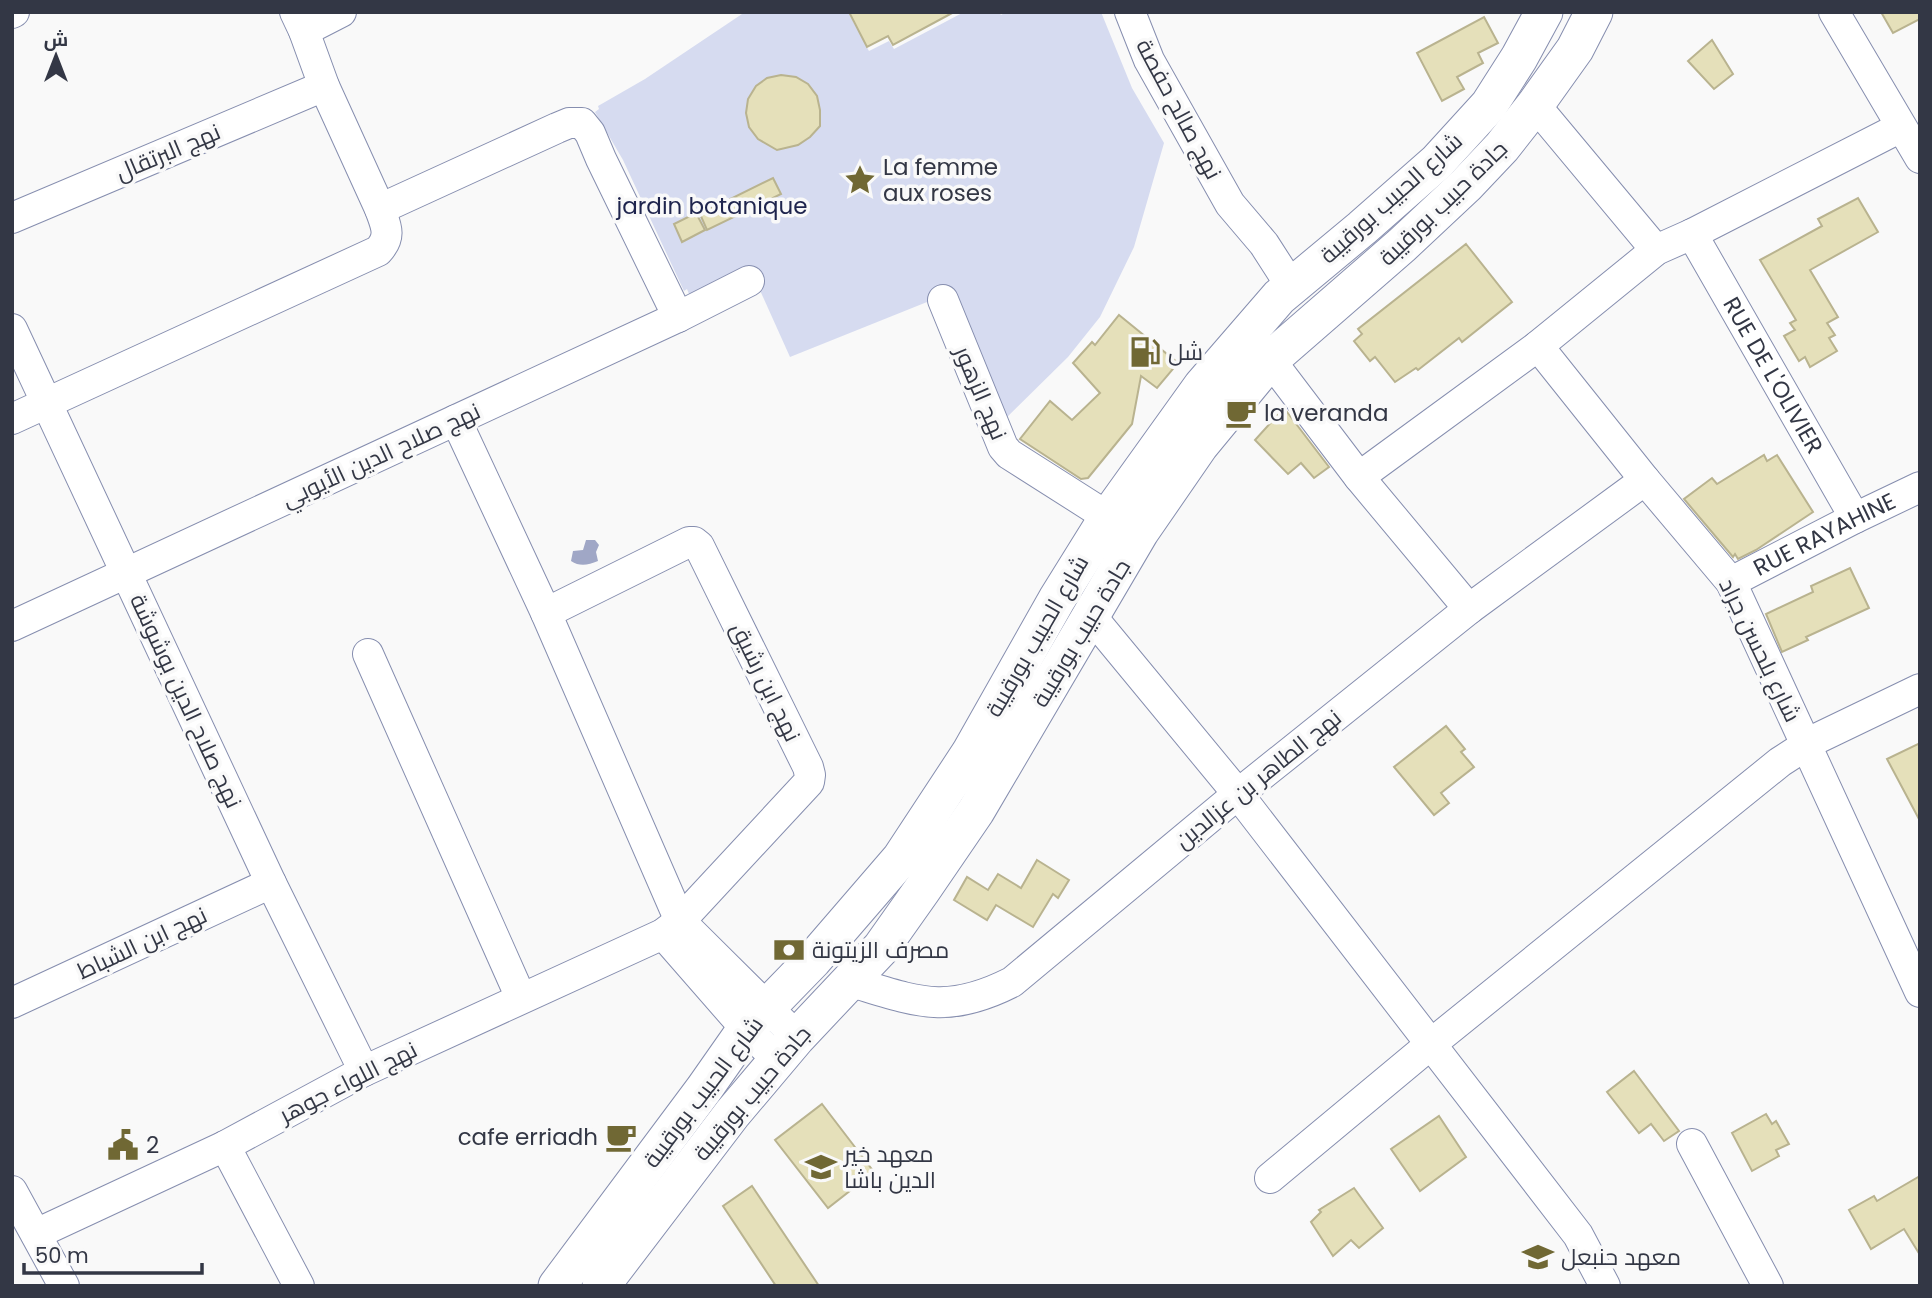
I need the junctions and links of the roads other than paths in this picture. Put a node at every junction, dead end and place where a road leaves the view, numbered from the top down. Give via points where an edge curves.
1 (341, 12) edge
2 (1130, 12) edge
3 (1544, 12) edge
4 (1594, 12) edge
5 (1834, 12) edge
6 (299, 22) edge
7 (324, 86) junction
8 (1535, 105) junction
9 (1901, 127) junction
10 (1920, 158) edge
11 (380, 209) junction
12 (12, 218) edge
13 (1692, 234) junction
14 (1656, 250) junction
15 (749, 281) dead end
16 (1291, 286) junction
17 (943, 300) dead end
18 (678, 317) junction
19 (12, 329) edge
20 (1259, 345) junction
21 (1538, 345) junction
22 (47, 404) junction
23 (12, 419) edge
24 (456, 420) junction
25 (1359, 477) junction
26 (1645, 480) junction
27 (1920, 487) edge
28 (1108, 517) junction
29 (1855, 518) junction
30 (126, 573) junction
31 (1731, 582) junction
32 (1469, 609) junction
33 (546, 613) junction
34 (1091, 616) junction
35 (12, 626) edge
36 (368, 654) dead end
37 (1920, 689) edge
38 (1806, 744) junction
39 (1238, 794) junction
40 (271, 883) junction
41 (671, 928) junction
42 (848, 981) junction
43 (1920, 992) edge
44 (521, 998) junction
45 (12, 1003) edge
46 (757, 1019) junction
47 (1431, 1044) junction
48 (787, 1048) junction
49 (364, 1071) junction
50 (1692, 1144) dead end
51 (225, 1146) junction
52 (1270, 1178) dead end
53 (12, 1191) edge
54 (36, 1234) junction
55 (64, 1286) edge
56 (299, 1286) edge
57 (557, 1286) edge
58 (601, 1286) edge
59 (1605, 1286) edge
60 (1768, 1286) edge

1 - 6 street
2 - 16 street, نهج صالح حفصة via 1149,60 1230,204
3 - 16 main road, شارع الحبيب بورقيبة via 1489,105 1437,162
4 - 8 main road, جادة حبيب بورقيبة
5 - 9 street
6 - 7 street
7 - 11 street
7 - 12 street, نهج البرتقال
8 - 14 street
8 - 20 main road, جادة حبيب بورقيبة via 1466,185 1402,245
9 - 10 street
9 - 13 street
11 - 18 street via 557,128 582,123
11 - 22 street via 387,235 378,251
13 - 14 street
13 - 29 street, RUE DE L'OLIVIER
14 - 21 street
15 - 18 street, نهج صلاح الدين الأيوبي
16 - 20 main road, شارع الحبيب بورقيبة
17 - 28 street, نهج الزهور via 1003,447
18 - 24 street, نهج صلاح الدين الأيوبي
19 - 22 street, نهج صلاح الدين بوشوشة
20 - 25 street
20 - 28 main road, شارع الحبيب بورقيبة via 1202,386
20 - 34 main road, جادة حبيب بورقيبة
21 - 25 street
21 - 26 street, شارع بلحسن جراد
22 - 23 street
22 - 30 street, نهج صلاح الدين بوشوشة
24 - 30 street, نهج صلاح الدين الأيوبي
24 - 33 street
25 - 32 street
26 - 31 street, شارع بلحسن جراد
26 - 32 street, نهج الطاهر بن عزالدين
27 - 29 street, RUE RAYAHINE
28 - 46 main road, شارع الحبيب بورقيبة via 970,753 901,858
29 - 31 street, RUE RAYAHINE
30 - 35 street, نهج صلاح الدين الأيوبي
30 - 40 street, نهج صلاح الدين بوشوشة
31 - 38 street, شارع بلحسن جراد
32 - 39 street, نهج الطاهر بن عزالدين
33 - 41 street
33 - 41 street, نهج ابن رشيق via 694,542 808,767 809,782
34 - 39 street
34 - 42 main road, جادة حبيب بورقيبة via 968,823 881,948
36 - 44 street
37 - 38 street
38 - 43 street, شارع بلحسن جراد
38 - 47 street
39 - 42 street, نهج الطاهر بن عزالدين via 1012,982 991,993 946,1004
39 - 47 street
40 - 45 street, نهج ابن الشباط
40 - 49 street, نهج صلاح الدين بوشوشة
41 - 44 street, نهج اللواء جوهر
41 - 46 street
42 - 48 main road, جادة حبيب بورقيبة
44 - 49 street, نهج اللواء جوهر
46 - 48 street
46 - 57 main road, شارع الحبيب بورقيبة
47 - 52 street
47 - 59 street via 1578,1234
48 - 58 main road, جادة حبيب بورقيبة
49 - 51 street, نهج اللواء جوهر
50 - 60 street
51 - 54 street, نهج اللواء جوهر
51 - 56 street
53 - 54 street
54 - 55 street

